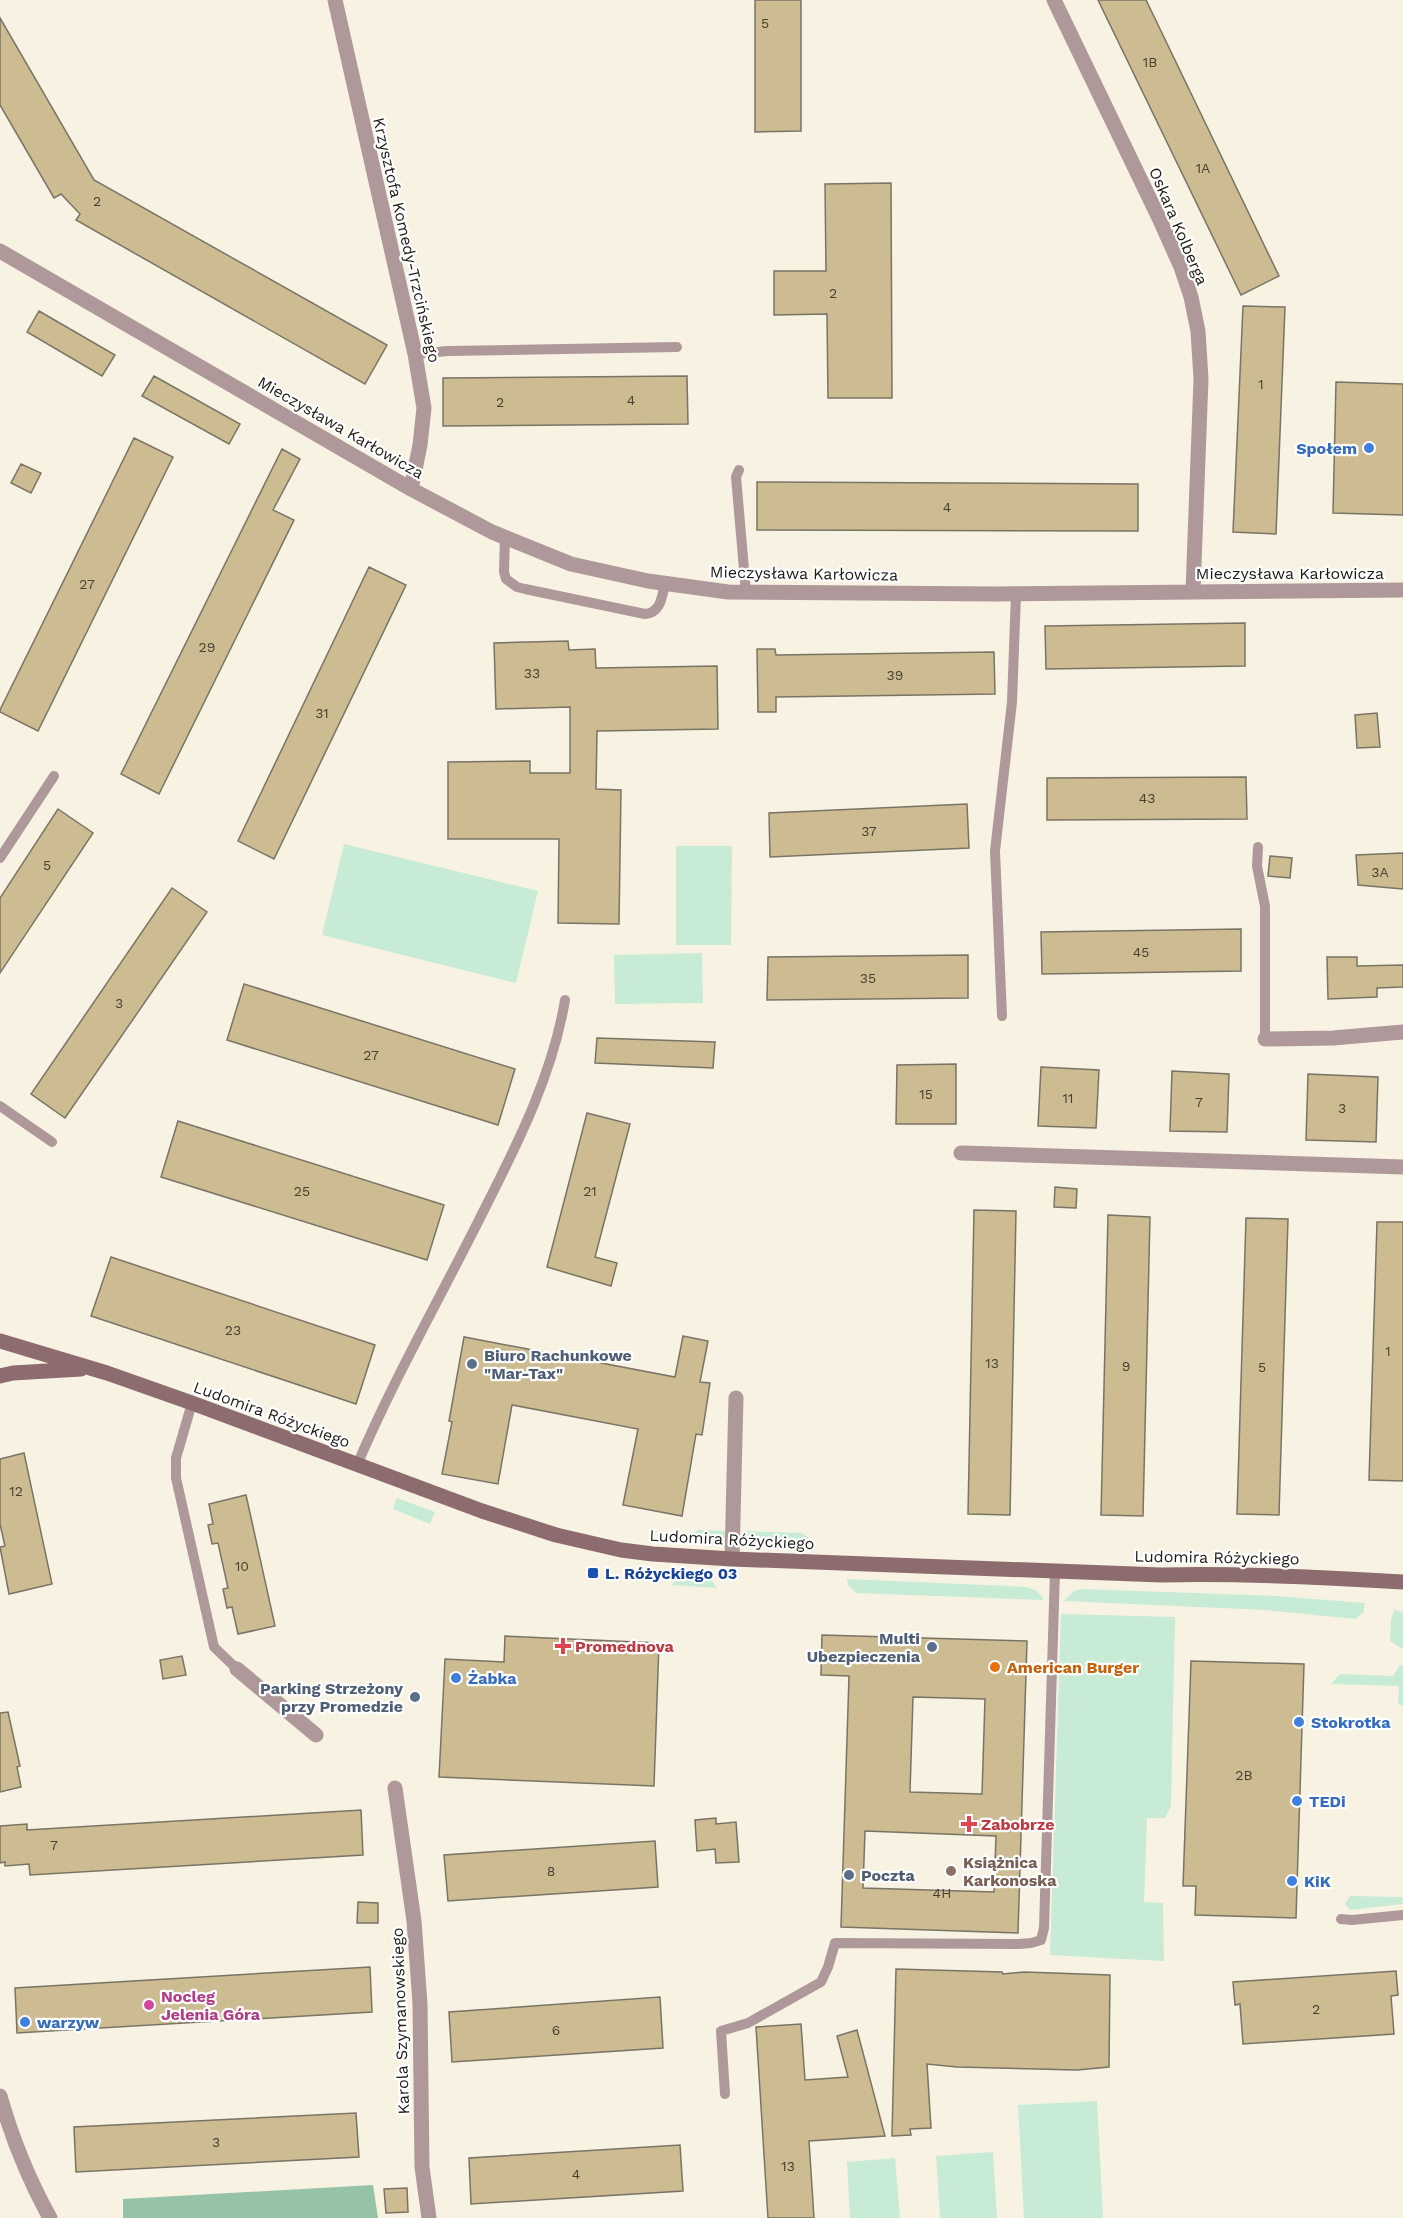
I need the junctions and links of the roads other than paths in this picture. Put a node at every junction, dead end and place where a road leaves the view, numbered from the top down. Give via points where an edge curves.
1 (335, 0) edge
2 (1054, 0) edge
3 (0, 251) edge
4 (677, 347) dead end
5 (415, 354) junction
6 (739, 470) dead end
7 (411, 489) junction
8 (505, 537) junction
9 (665, 584) junction
10 (1403, 590) edge
11 (1193, 591) junction
12 (746, 592) junction
13 (1016, 594) junction
14 (54, 776) dead end
15 (1258, 847) dead end
16 (0, 858) edge
17 (565, 1000) dead end
18 (1002, 1016) dead end
19 (1403, 1032) edge
20 (1265, 1039) joint
21 (0, 1106) edge
22 (52, 1142) dead end
23 (962, 1153) dead end
24 (1403, 1167) edge
25 (0, 1341) edge
26 (90, 1368) junction
27 (0, 1376) edge
28 (736, 1398) dead end
29 (192, 1403) junction
30 (357, 1465) junction
31 (732, 1559) junction
32 (1055, 1571) junction
33 (1403, 1582) edge
34 (237, 1669) joint
35 (316, 1735) dead end
36 (395, 1788) dead end
37 (1403, 1915) edge
38 (1341, 1919) dead end
39 (724, 2094) dead end
40 (0, 2096) edge
41 (50, 2218) edge
42 (429, 2218) edge

1 - 5 street, Krzysztofa Komedy-Trzcińskiego
2 - 11 street, Oskara Kolberga via 1177,257 1194,313 1201,379
3 - 7 street, Mieczysława Karłowicza
4 - 5 lane
5 - 7 street, Krzysztofa Komedy-Trzcińskiego via 424,408
6 - 12 lane via 736,477
7 - 8 street, Mieczysława Karłowicza
8 - 9 street, Mieczysława Karłowicza via 572,564
8 - 9 lane via 506,579 525,589 651,614 658,607
9 - 12 street, Mieczysława Karłowicza
10 - 11 street, Mieczysława Karłowicza
11 - 13 street, Mieczysława Karłowicza
12 - 13 street, Mieczysława Karłowicza
13 - 18 lane via 1012,702 995,851
14 - 16 lane
15 - 20 lane via 1257,866 1265,906
17 - 30 lane via 560,1027 526,1126
19 - 20 street
21 - 22 lane
23 - 24 street
25 - 26 street, Ludomira Różyckiego
26 - 27 street, Ludomira Różyckiego
26 - 29 street, Ludomira Różyckiego
28 - 31 street
29 - 30 street, Ludomira Różyckiego
29 - 34 lane via 176,1458 176,1478 214,1647
30 - 31 street, Ludomira Różyckiego via 482,1511 582,1542 653,1554
31 - 32 street, Ludomira Różyckiego
32 - 33 street, Ludomira Różyckiego
32 - 39 lane via 1041,1940 1019,1944 835,1943 821,1982 748,2023 721,2031
34 - 35 street
36 - 42 street, Karola Szymanowskiego via 415,1939 423,2167
37 - 38 lane
40 - 41 street via 9,2126

